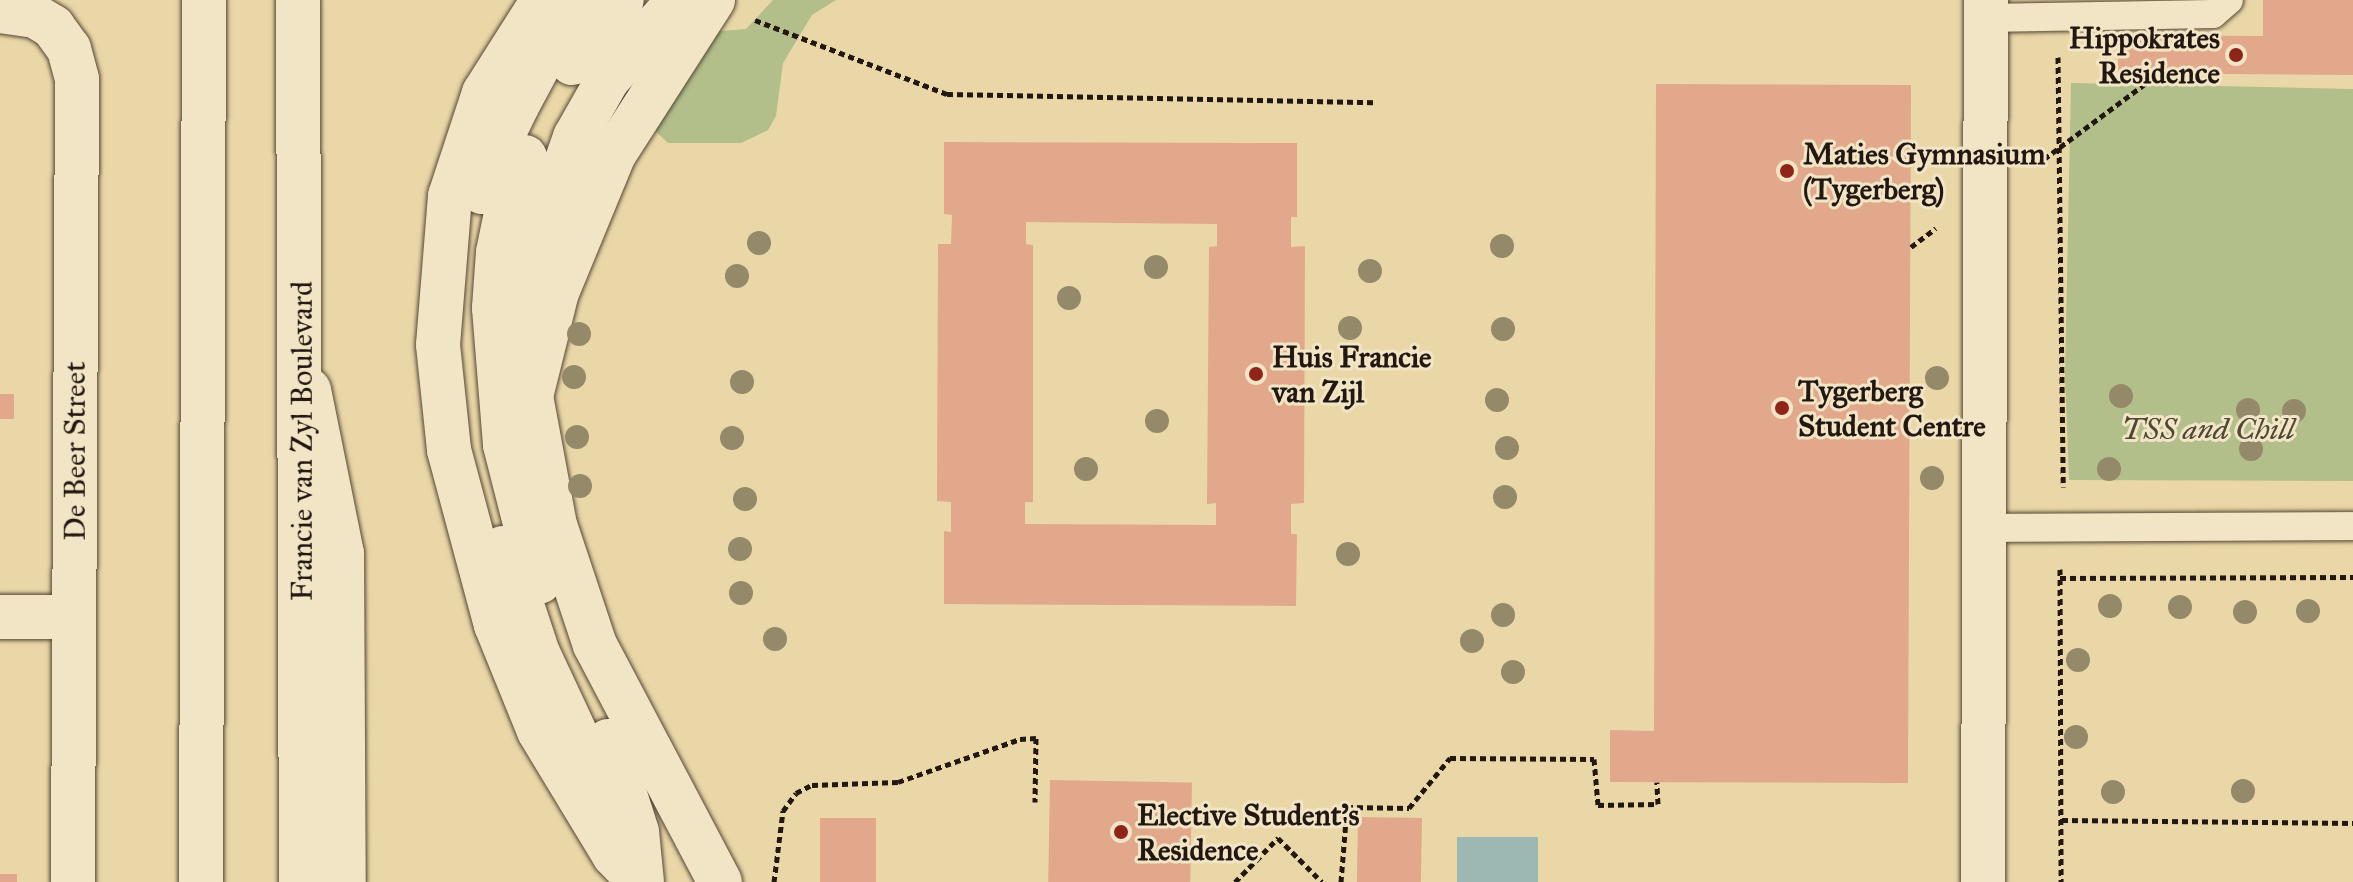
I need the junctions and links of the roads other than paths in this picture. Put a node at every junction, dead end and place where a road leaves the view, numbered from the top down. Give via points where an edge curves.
1 (204, 0) edge
2 (298, 0) edge
3 (543, 0) edge
4 (583, 0) edge
5 (622, 0) edge
6 (679, 0) edge
7 (2229, 0) edge
8 (732, 9) edge
9 (1986, 9) edge
10 (0, 11) edge
11 (304, 361) junction
12 (531, 396) junction
13 (2353, 526) edge
14 (1985, 528) junction
15 (0, 617) edge
16 (74, 617) junction
17 (73, 882) edge
18 (201, 882) edge
19 (301, 882) edge
20 (344, 882) edge
21 (641, 882) edge
22 (720, 882) edge
23 (1983, 882) edge

1 - 18 street
2 - 11 street, Francie van Zyl Boulevard
3 - 21 street via 484,93 450,196 438,345 449,450 496,625 539,731 614,855
4 - 21 street via 549,46 488,166 472,238 466,342 494,520 538,653
5 - 21 street via 574,60 512,184 498,252 494,308 505,445 527,541 547,604 615,757 637,832
6 - 12 street via 608,79 575,137 530,264 525,328
7 - 9 lane via 2213,14 2058,18
8 - 12 street via 614,154 557,292
9 - 14 street
10 - 16 street, De Beer Street via 35,16 53,27 69,49 77,79
11 - 19 street, Francie van Zyl Boulevard
11 - 20 street via 342,553
12 - 22 street via 555,525 595,645
13 - 14 lane
14 - 23 street
15 - 16 street
16 - 17 street, De Beer Street

